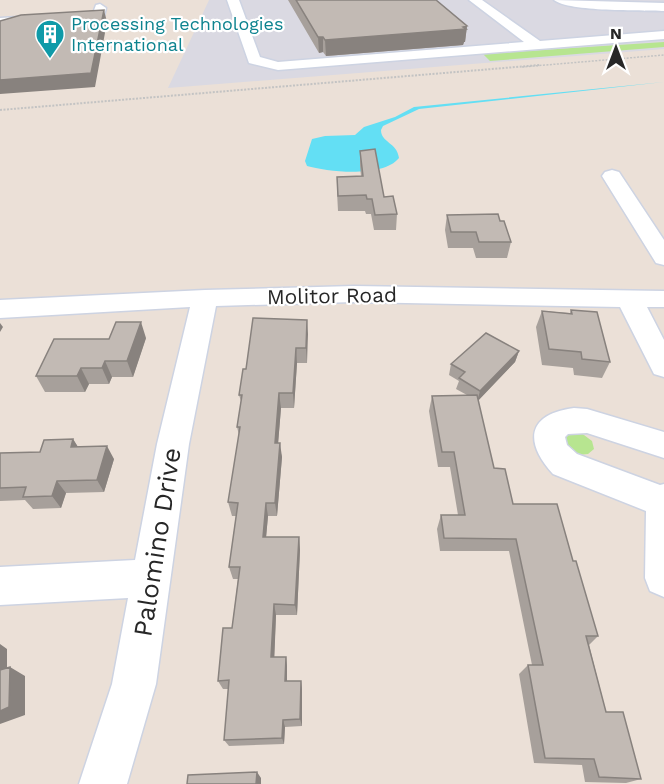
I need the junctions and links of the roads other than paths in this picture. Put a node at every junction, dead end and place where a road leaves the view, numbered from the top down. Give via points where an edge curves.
1 (233, 0) edge
2 (475, 0) edge
3 (560, 0) edge
4 (664, 7) edge
5 (100, 8) edge
6 (0, 22) edge
7 (664, 35) edge
8 (537, 45) junction
9 (612, 176) dead end
10 (664, 258) edge
11 (205, 298) junction
12 (629, 298) junction
13 (664, 299) edge
14 (0, 309) edge
15 (664, 367) edge
16 (664, 445) edge
17 (664, 500) edge
18 (150, 578) junction
19 (664, 578) edge
20 (0, 586) edge
21 (103, 784) edge

1 - 8 street via 254,60 267,65
2 - 8 street
3 - 4 street via 592,6
5 - 6 street via 99,16
7 - 8 street
9 - 10 street
11 - 12 street, Molitor Road via 354,294
11 - 14 street, Molitor Road
11 - 18 street, Palomino Drive via 173,444
12 - 13 street, Molitor Road
12 - 15 street
16 - 17 street via 574,419 555,425 548,443 565,464
17 - 19 street
18 - 20 street
18 - 21 street, Palomino Drive via 134,684

